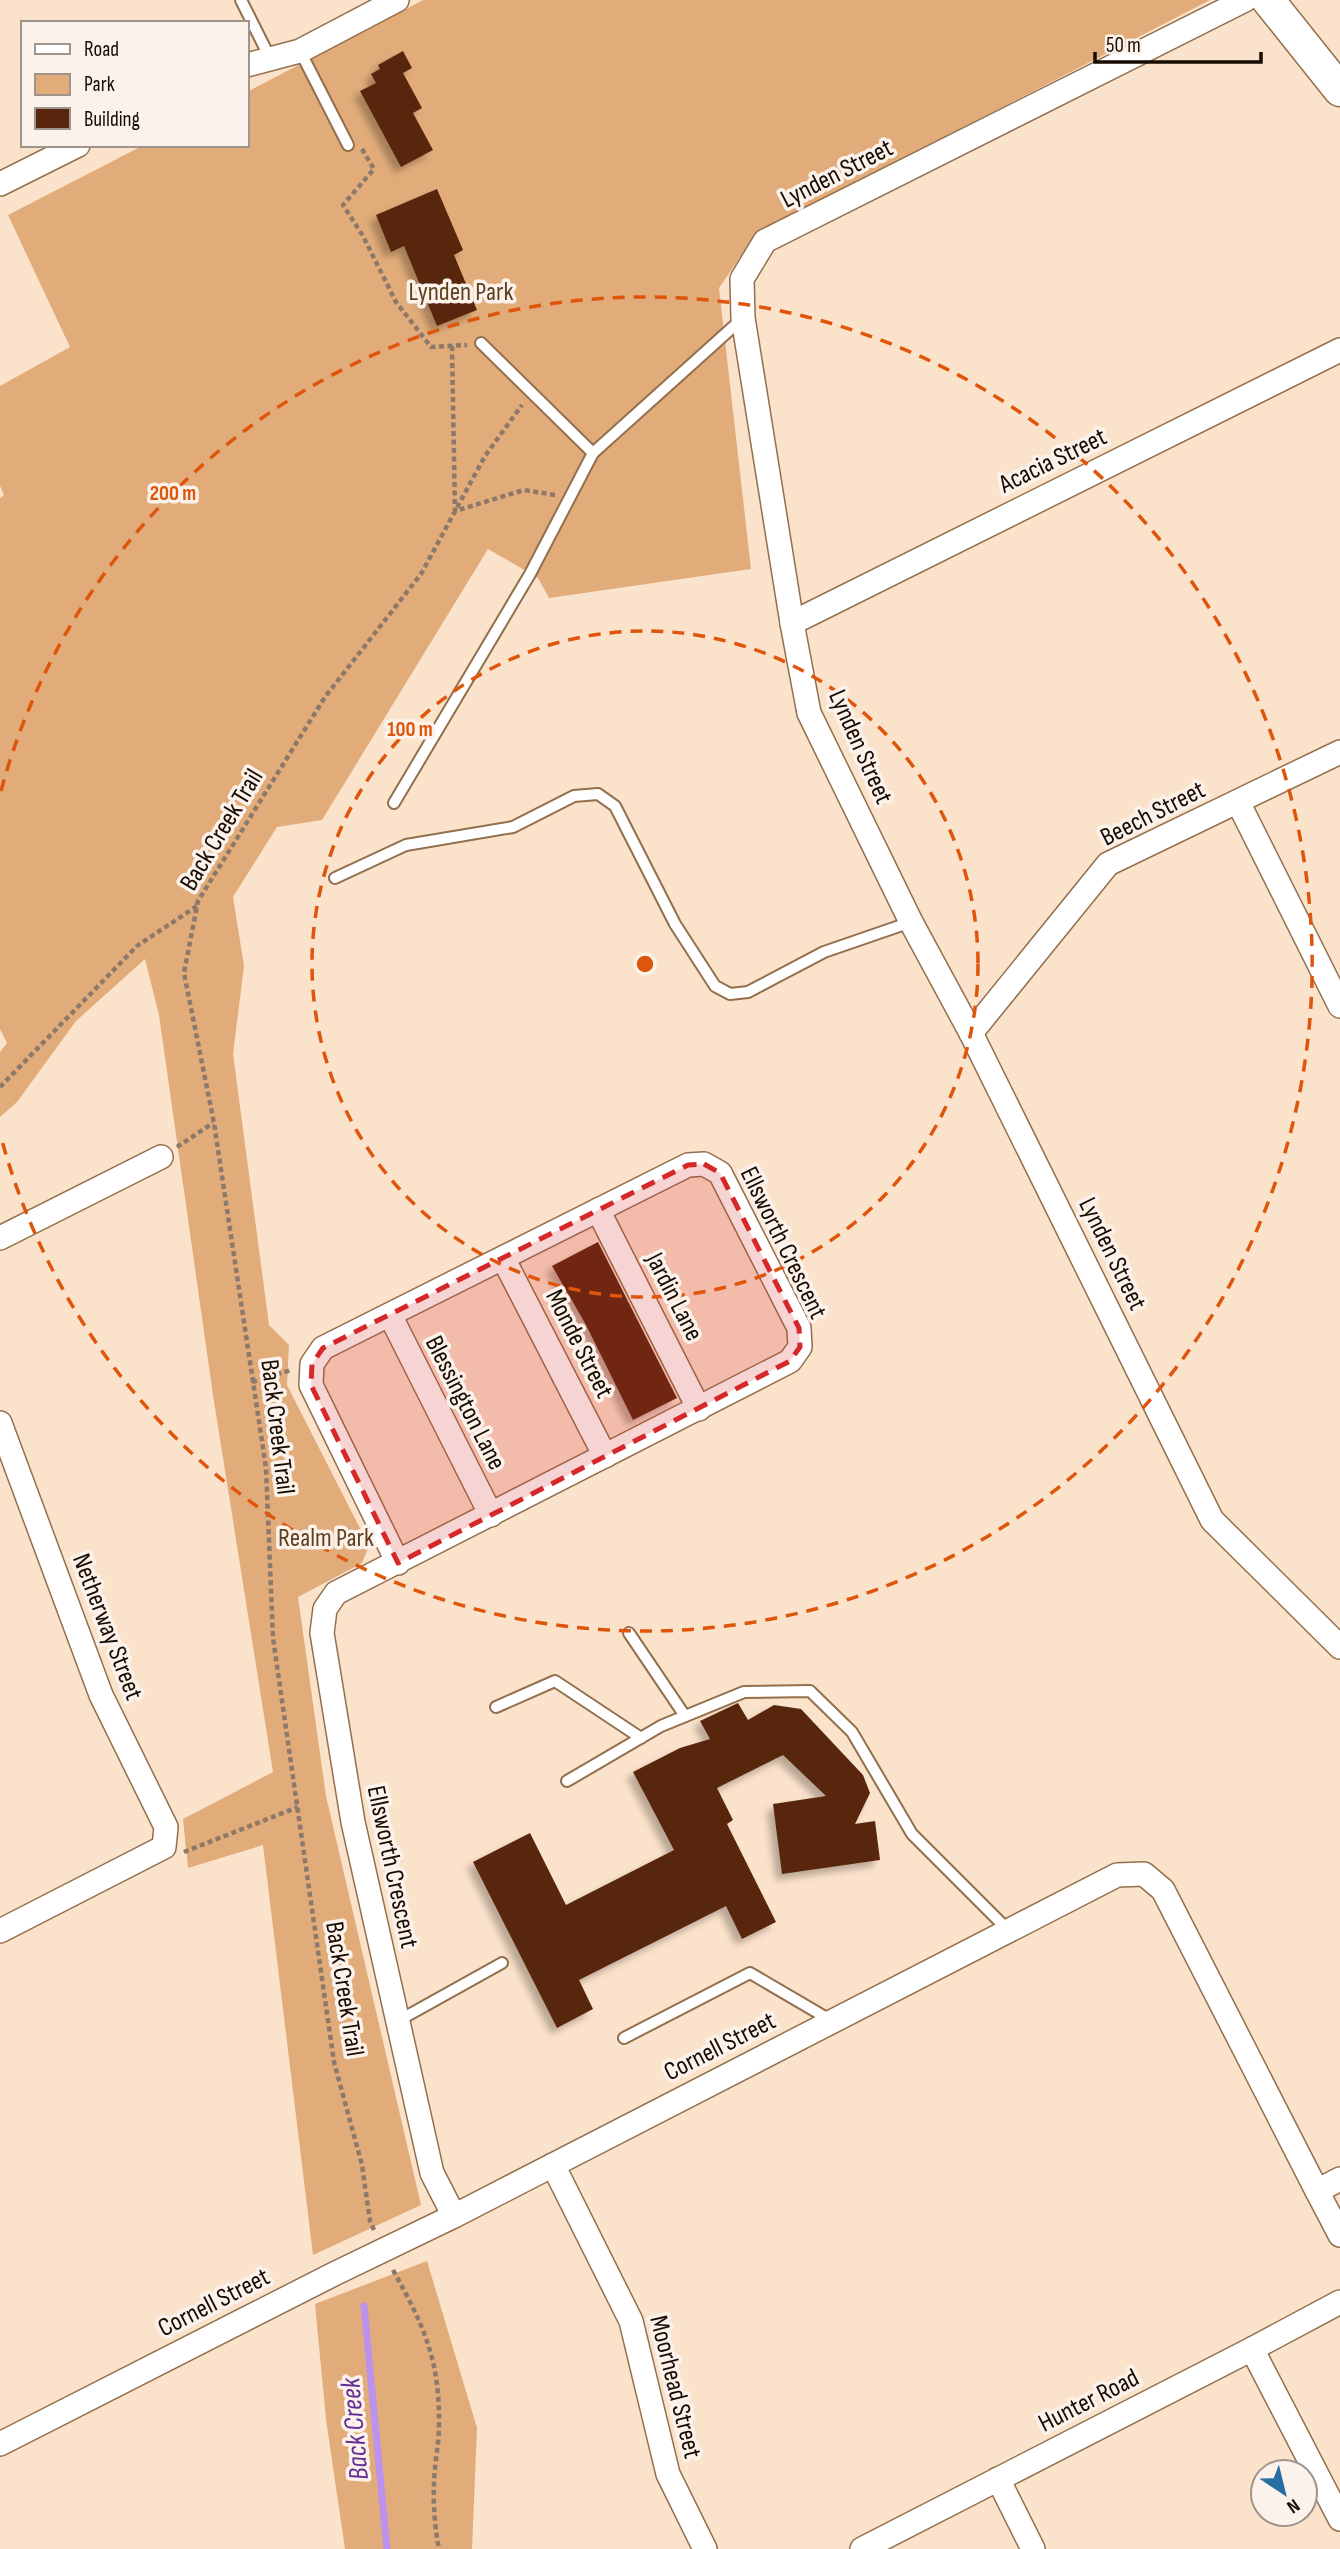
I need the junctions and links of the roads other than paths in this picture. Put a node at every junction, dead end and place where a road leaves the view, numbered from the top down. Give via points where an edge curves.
1 (241, 0) edge
2 (397, 0) edge
3 (1245, 0) edge
4 (1268, 0) edge
5 (300, 51) junction
6 (271, 60) junction
7 (248, 65) edge
8 (1340, 90) edge
9 (348, 145) road end
10 (74, 147) edge
11 (0, 184) edge
12 (743, 318) junction
13 (481, 343) road end
14 (1340, 350) edge
15 (593, 453) junction
16 (792, 623) junction
17 (1340, 752) edge
18 (1238, 802) junction
19 (394, 803) dead end
20 (335, 878) dead end
21 (911, 922) junction
22 (1340, 1006) edge
23 (971, 1033) junction
24 (161, 1157) road end
25 (598, 1210) junction
26 (0, 1238) edge
27 (503, 1258) junction
28 (390, 1315) junction
29 (699, 1409) junction
30 (0, 1423) edge
31 (605, 1456) junction
32 (491, 1516) junction
33 (398, 1563) junction
34 (629, 1633) dead end
35 (1340, 1647) edge
36 (496, 1707) dead end
37 (685, 1716) junction
38 (641, 1738) junction
39 (568, 1781) dead end
40 (0, 1931) edge
41 (1009, 1931) junction
42 (502, 1963) dead end
43 (832, 2021) junction
44 (396, 2022) junction
45 (624, 2038) dead end
46 (553, 2165) junction
47 (1340, 2179) edge
48 (1317, 2191) junction
49 (454, 2216) junction
50 (1340, 2235) edge
51 (1340, 2302) edge
52 (1252, 2349) junction
53 (0, 2444) edge
54 (998, 2479) junction
55 (1340, 2519) edge
56 (705, 2549) edge
57 (862, 2549) edge
58 (1034, 2549) edge

1 - 6 lane
2 - 5 street
3 - 12 street, Lynden Street via 765,242 742,279
4 - 8 main road
5 - 6 street
5 - 9 lane
6 - 7 street
10 - 11 street
12 - 15 lane
12 - 16 street, Lynden Street
13 - 15 lane
14 - 16 street, Acacia Street
15 - 19 lane via 530,574
16 - 21 street, Lynden Street via 809,713
17 - 18 street, Beech Street
18 - 22 street
18 - 23 street, Beech Street via 1108,864
20 - 21 lane via 406,845 513,827 574,796 598,794 615,806 675,923 715,986 730,994 748,992 824,952
21 - 23 street, Lynden Street
23 - 35 street, Lynden Street via 1212,1520
24 - 26 street
25 - 27 street, Ellsworth Crescent
25 - 29 street, Jardin Lane
25 - 29 street, Ellsworth Crescent via 688,1165 704,1164 720,1173 799,1328 800,1347 790,1361
27 - 28 street, Ellsworth Crescent
27 - 31 street, Monde Street
28 - 32 street, Blessington Lane
28 - 33 street, Ellsworth Crescent via 323,1348 312,1364 311,1385
29 - 31 street, Ellsworth Crescent
30 - 40 street, Netherway Street via 101,1695 166,1827 157,1850
31 - 32 street, Ellsworth Crescent
32 - 33 street, Ellsworth Crescent
33 - 44 street, Ellsworth Crescent via 336,1593 325,1609 322,1633 353,1822
34 - 37 lane
36 - 38 lane via 555,1681
37 - 38 lane
37 - 41 lane via 744,1692 810,1690 852,1732 912,1834
38 - 39 lane
41 - 43 street, Cornell Street
41 - 48 street, Cornell Street via 1117,1875 1144,1874 1163,1890
42 - 44 lane
43 - 45 lane via 750,1973
43 - 46 street, Cornell Street
44 - 49 street, Ellsworth Crescent via 432,2173
46 - 49 street, Cornell Street
46 - 56 street, Moorhead Street via 631,2320 668,2474
47 - 48 street
48 - 50 street
49 - 53 street, Cornell Street
51 - 52 street, Hunter Road
52 - 54 street, Hunter Road
52 - 55 street
54 - 57 street, Hunter Road
54 - 58 street

